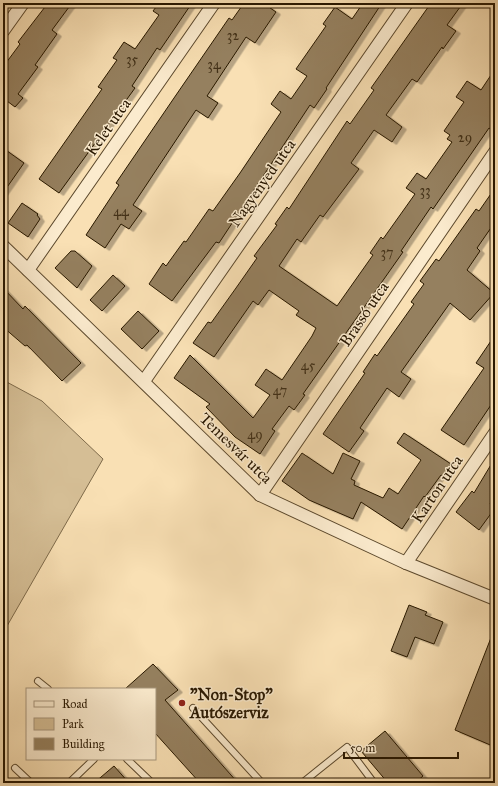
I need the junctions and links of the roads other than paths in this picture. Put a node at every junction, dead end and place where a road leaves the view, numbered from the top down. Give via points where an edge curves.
1 (23, 3) edge
2 (214, 3) edge
3 (407, 3) edge
4 (3, 31) edge
5 (495, 152) edge
6 (3, 246) edge
7 (28, 270) junction
8 (144, 381) junction
9 (495, 433) edge
10 (260, 495) junction
11 (406, 563) junction
12 (495, 599) edge
13 (38, 681) dead end
14 (47, 688) edge
15 (193, 708) dead end
16 (93, 760) edge
17 (128, 760) edge
18 (16, 768) dead end
19 (31, 783) edge
20 (69, 783) edge
21 (152, 783) edge
22 (262, 783) edge
23 (302, 783) edge
24 (374, 783) edge

1 - 4 street
2 - 7 street, Kelet utca
3 - 8 street, Nagyenyed utca
5 - 10 street, Brassó utca
6 - 7 street, Temesvár utca
7 - 8 street, Temesvár utca
8 - 10 street, Temesvár utca
9 - 11 street, Karton utca
10 - 11 street, Temesvár utca
11 - 12 street, Temesvár utca
13 - 14 lane
15 - 22 lane
16 - 20 lane
17 - 21 lane
18 - 19 lane
23 - 24 lane via 347,747

